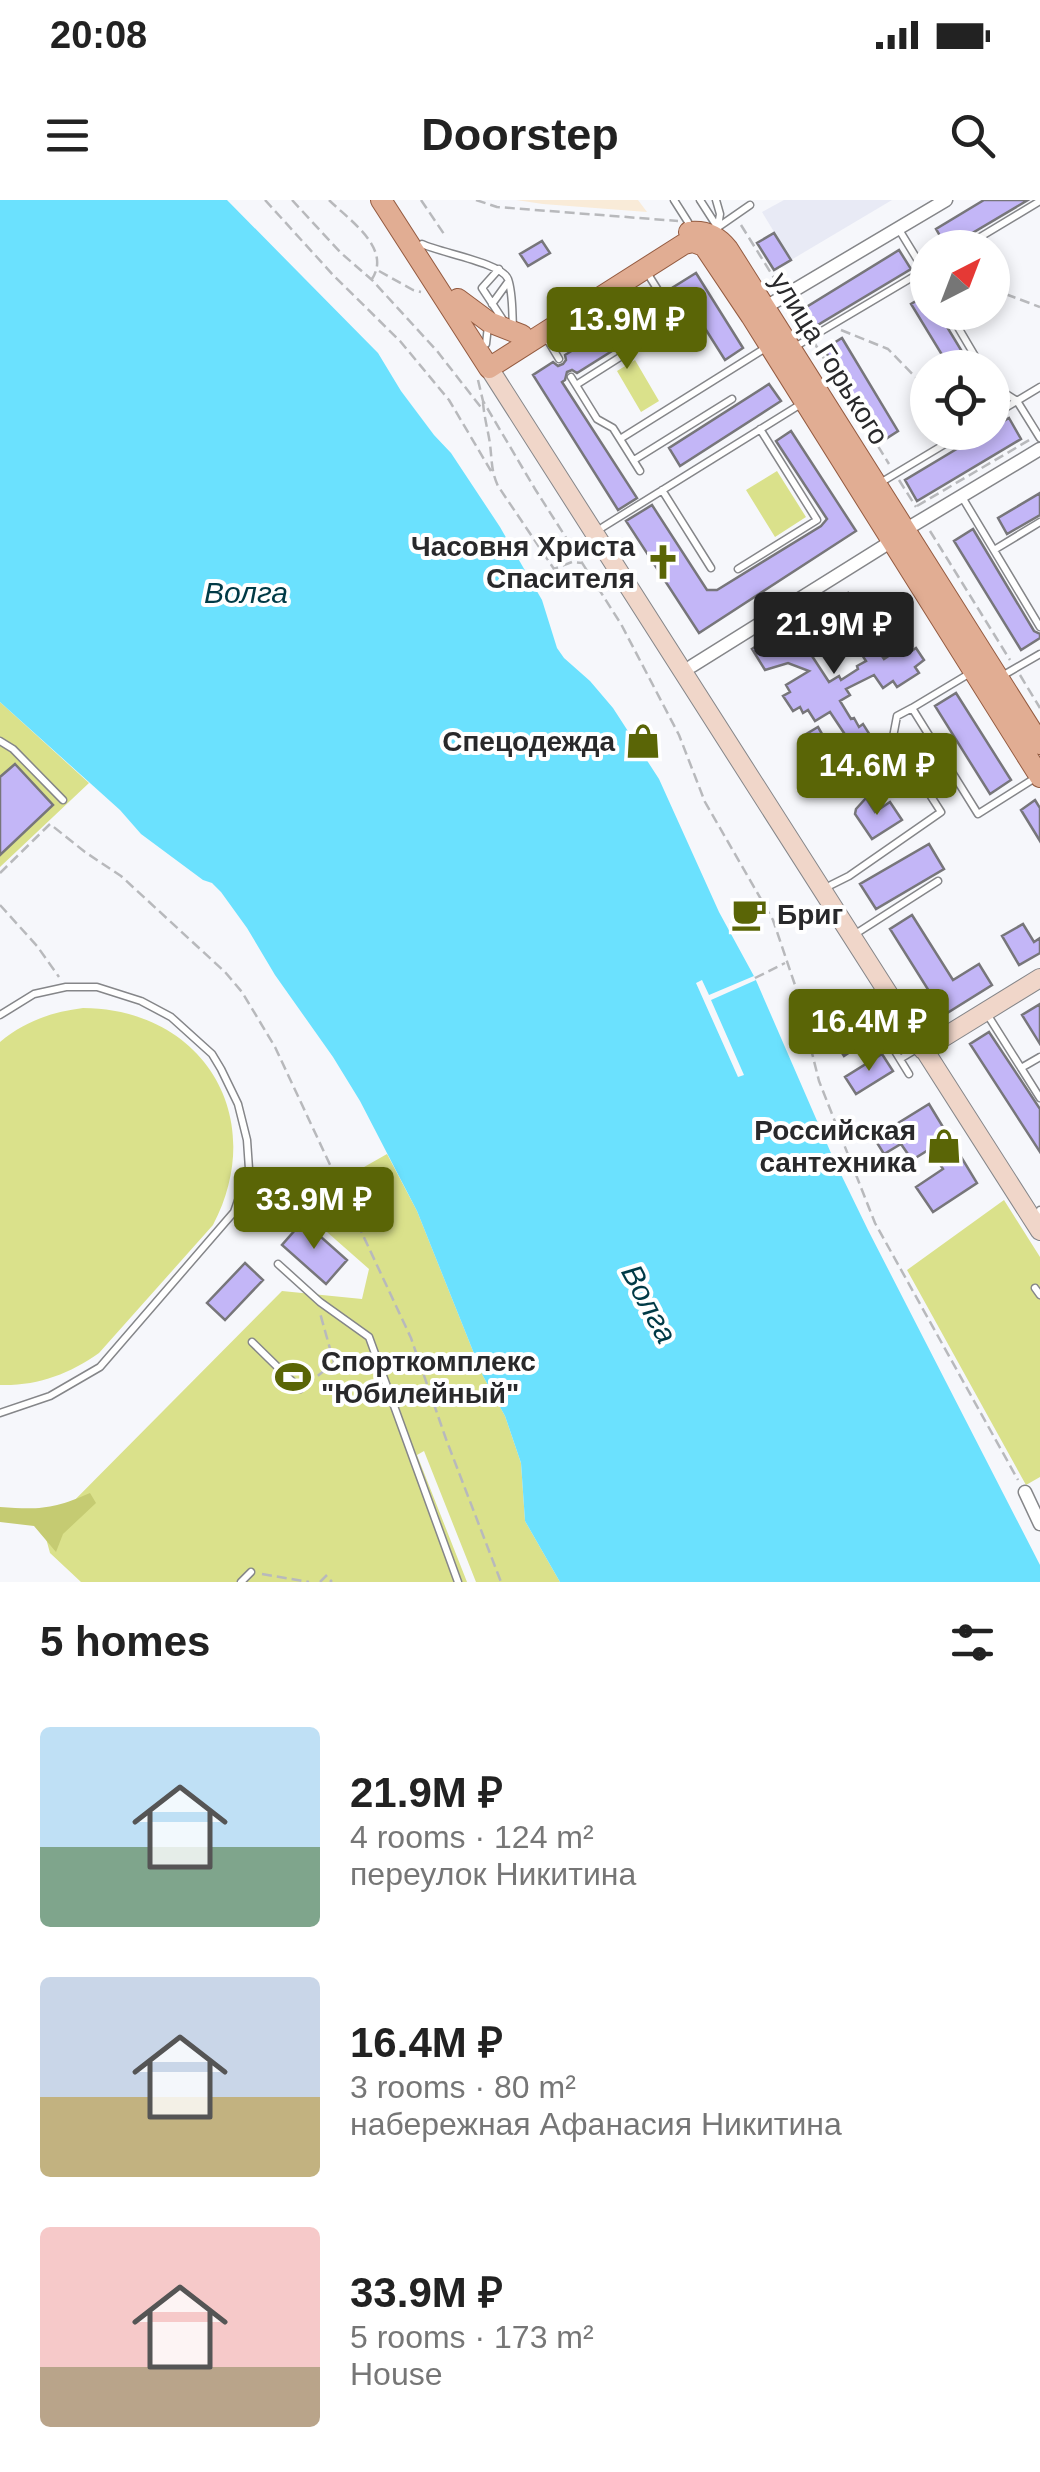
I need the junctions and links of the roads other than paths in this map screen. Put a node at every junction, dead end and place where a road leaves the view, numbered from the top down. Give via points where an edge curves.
1 (381, 200) edge
2 (393, 200) edge
3 (674, 200) edge
4 (700, 200) edge
5 (716, 200) edge
6 (946, 200) edge
7 (1040, 201) edge
8 (750, 205) dead end
9 (898, 228) junction
10 (992, 230) edge
11 (702, 238) junction
12 (422, 244) junction
13 (910, 247) edge
14 (499, 269) junction
15 (645, 269) junction
16 (509, 281) junction
17 (910, 281) edge
18 (661, 295) dead end
19 (458, 299) junction
20 (758, 312) junction
21 (490, 313) junction
22 (672, 314) dead end
23 (526, 334) junction
24 (769, 346) junction
25 (792, 349) junction
26 (559, 358) dead end
27 (489, 362) junction
28 (1040, 388) edge
29 (1010, 397) edge
30 (732, 399) dead end
31 (1017, 401) junction
32 (804, 402) junction
33 (1010, 405) edge
34 (760, 429) junction
35 (620, 439) junction
36 (1039, 441) edge
37 (934, 450) edge
38 (634, 460) junction
39 (640, 471) dead end
40 (886, 479) junction
41 (662, 490) junction
42 (962, 496) junction
43 (1040, 522) edge
44 (603, 527) junction
45 (907, 530) junction
46 (994, 550) junction
47 (711, 568) dead end
48 (738, 569) dead end
49 (1037, 617) edge
50 (1040, 627) edge
51 (1040, 654) edge
52 (692, 666) junction
53 (974, 671) junction
54 (1007, 674) junction
55 (912, 708) junction
56 (0, 741) edge
57 (1040, 744) edge
58 (1040, 777) edge
59 (63, 800) dead end
60 (938, 880) dead end
61 (831, 885) junction
62 (860, 931) junction
63 (1040, 978) edge
64 (863, 1000) dead end
65 (985, 1012) junction
66 (0, 1015) edge
67 (928, 1047) junction
68 (1040, 1056) edge
69 (900, 1059) junction
70 (1021, 1068) junction
71 (909, 1074) dead end
72 (1040, 1098) edge
73 (1040, 1211) edge
74 (1040, 1231) edge
75 (278, 1264) dead end
76 (252, 1342) dead end
77 (300, 1390) road end
78 (0, 1414) edge
79 (1025, 1492) road end
80 (1040, 1524) edge
81 (251, 1572) road end
82 (241, 1582) edge
83 (458, 1582) edge

1 - 27 main road
2 - 12 main road
3 - 11 lane
4 - 11 lane
5 - 11 lane via 720,214
6 - 9 street
7 - 10 lane
8 - 11 lane
9 - 13 lane
9 - 20 street
11 - 15 main road
11 - 20 main road, улица Горького
11 - 23 main road
12 - 14 lane
12 - 19 main road
14 - 16 lane
14 - 21 lane via 482,288
15 - 18 lane
15 - 23 main road
16 - 21 lane
16 - 23 lane
17 - 25 lane
19 - 21 main road
19 - 27 main road
20 - 24 main road, улица Горького
20 - 25 main road, улица Горького
21 - 23 main road
21 - 27 lane
22 - 35 lane via 677,321 573,381 597,419
23 - 26 lane
23 - 27 main road
24 - 32 main road, улица Горького
24 - 35 lane
25 - 40 main road, улица Горького
27 - 44 main road
27 - 67 main road
28 - 31 lane
29 - 31 lane
30 - 38 lane
31 - 33 lane
31 - 36 lane
32 - 34 lane
32 - 45 main road, улица Горького
34 - 41 lane
34 - 48 lane via 817,520
35 - 38 lane
36 - 42 street
37 - 40 lane
38 - 39 lane
40 - 45 main road, улица Горького
41 - 44 lane
41 - 47 lane
42 - 45 street
42 - 46 lane
43 - 46 lane
44 - 52 main road
45 - 52 street
45 - 53 main road, улица Горького
45 - 54 main road, улица Горького
46 - 49 lane
49 - 50 lane
51 - 54 lane
52 - 61 main road
53 - 55 lane
53 - 58 main road, улица Горького
54 - 57 main road, улица Горького
55 - 58 lane via 978,814
55 - 61 lane via 897,716 893,737 941,812
56 - 59 lane
60 - 62 lane
61 - 62 main road
62 - 67 main road
63 - 65 main road
64 - 69 lane
65 - 67 main road
65 - 70 lane
66 - 78 lane via 34,994 97,987 171,1017 212,1054 238,1104 249,1170 234,1212 100,1367
67 - 69 lane
67 - 73 main road
67 - 74 main road
68 - 70 lane
69 - 71 lane
70 - 72 lane
75 - 83 lane via 369,1337
76 - 77 lane
79 - 80 street
81 - 82 lane

